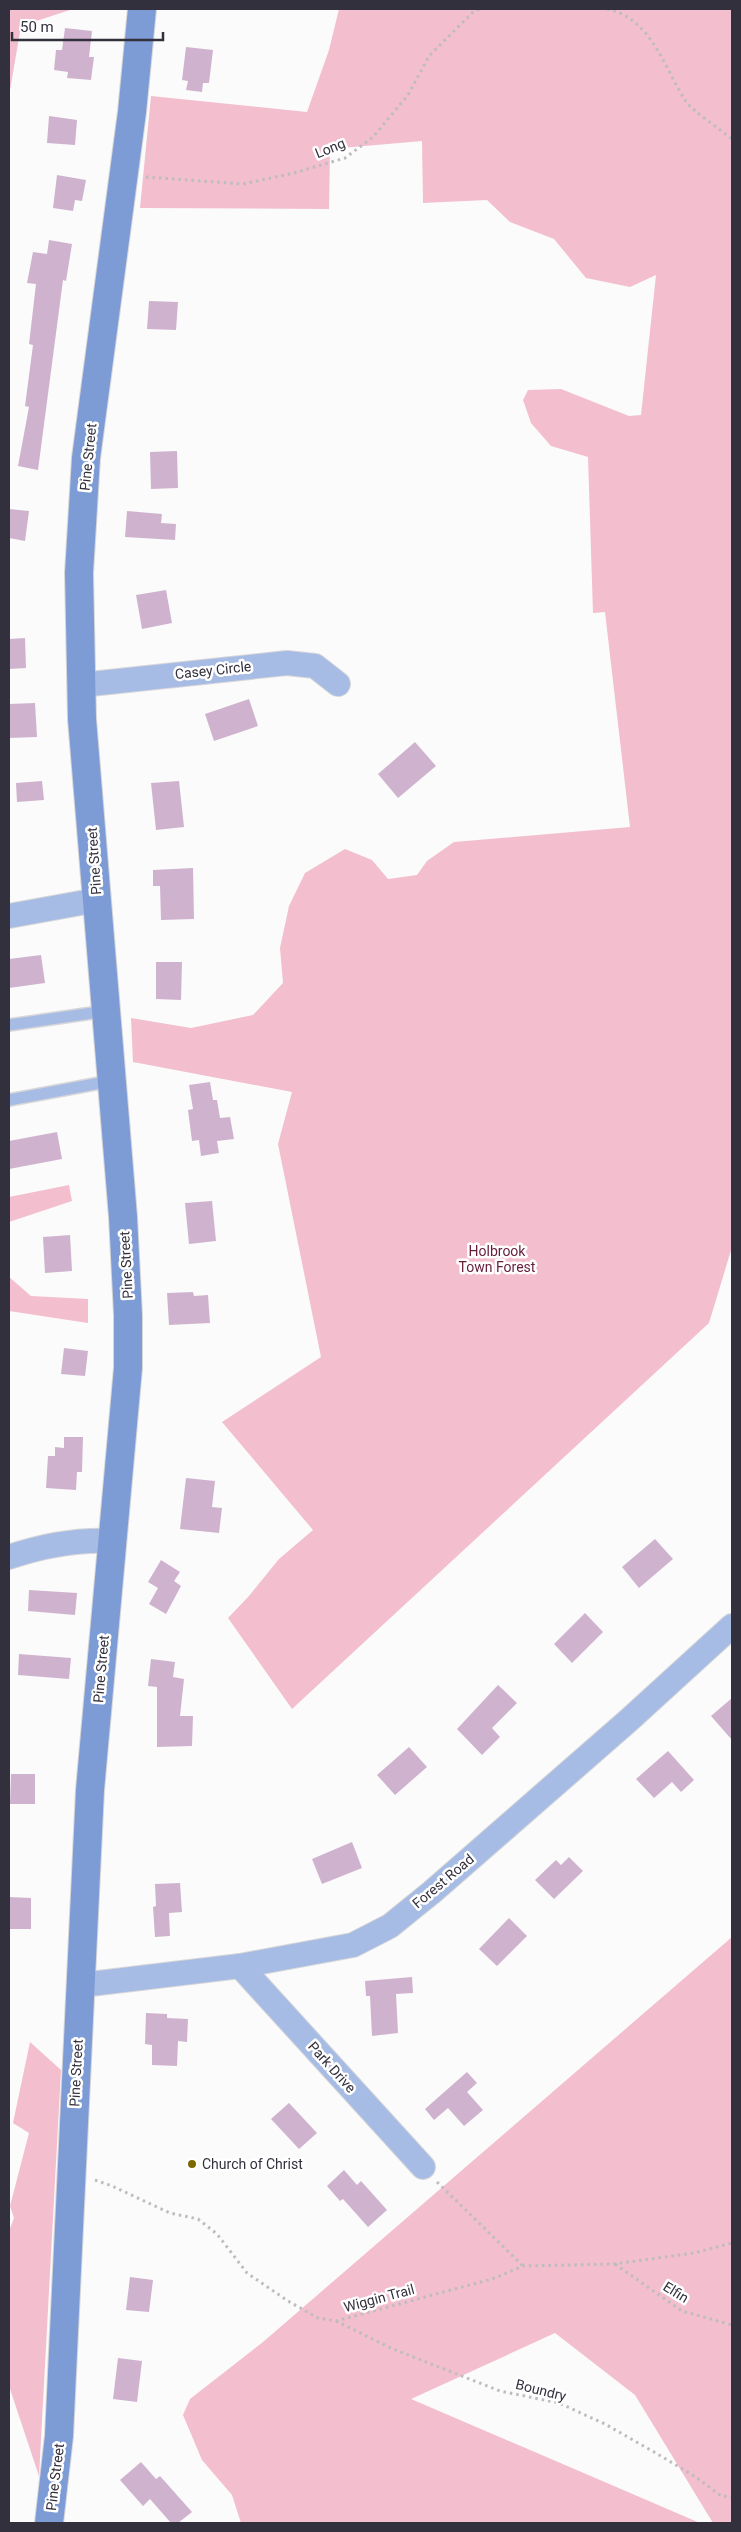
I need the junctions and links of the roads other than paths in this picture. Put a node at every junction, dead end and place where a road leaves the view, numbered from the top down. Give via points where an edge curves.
1 (142, 9) edge
2 (338, 684) dead end
3 (82, 685) junction
4 (97, 900) junction
5 (9, 916) edge
6 (106, 1011) junction
7 (9, 1025) edge
8 (111, 1081) junction
9 (9, 1100) edge
10 (113, 1541) junction
11 (9, 1557) edge
12 (732, 1626) edge
13 (240, 1966) junction
14 (82, 1985) junction
15 (423, 2167) road end
16 (49, 2523) edge

1 - 3 main road, Pine Street via 86,458 79,573
2 - 3 street, Casey Circle via 315,666 287,662
3 - 4 main road, Pine Street
4 - 5 street
4 - 6 main road, Pine Street
6 - 7 lane
6 - 8 main road, Pine Street
8 - 9 lane
8 - 10 main road, Pine Street via 128,1314 126,1404
10 - 11 street via 66,1542
10 - 14 main road, Pine Street via 90,1790
12 - 13 street, Forest Road via 614,1733 390,1926 353,1945
13 - 14 street, Forest Road
13 - 15 street, Park Drive
14 - 16 main road, Pine Street via 59,2436

